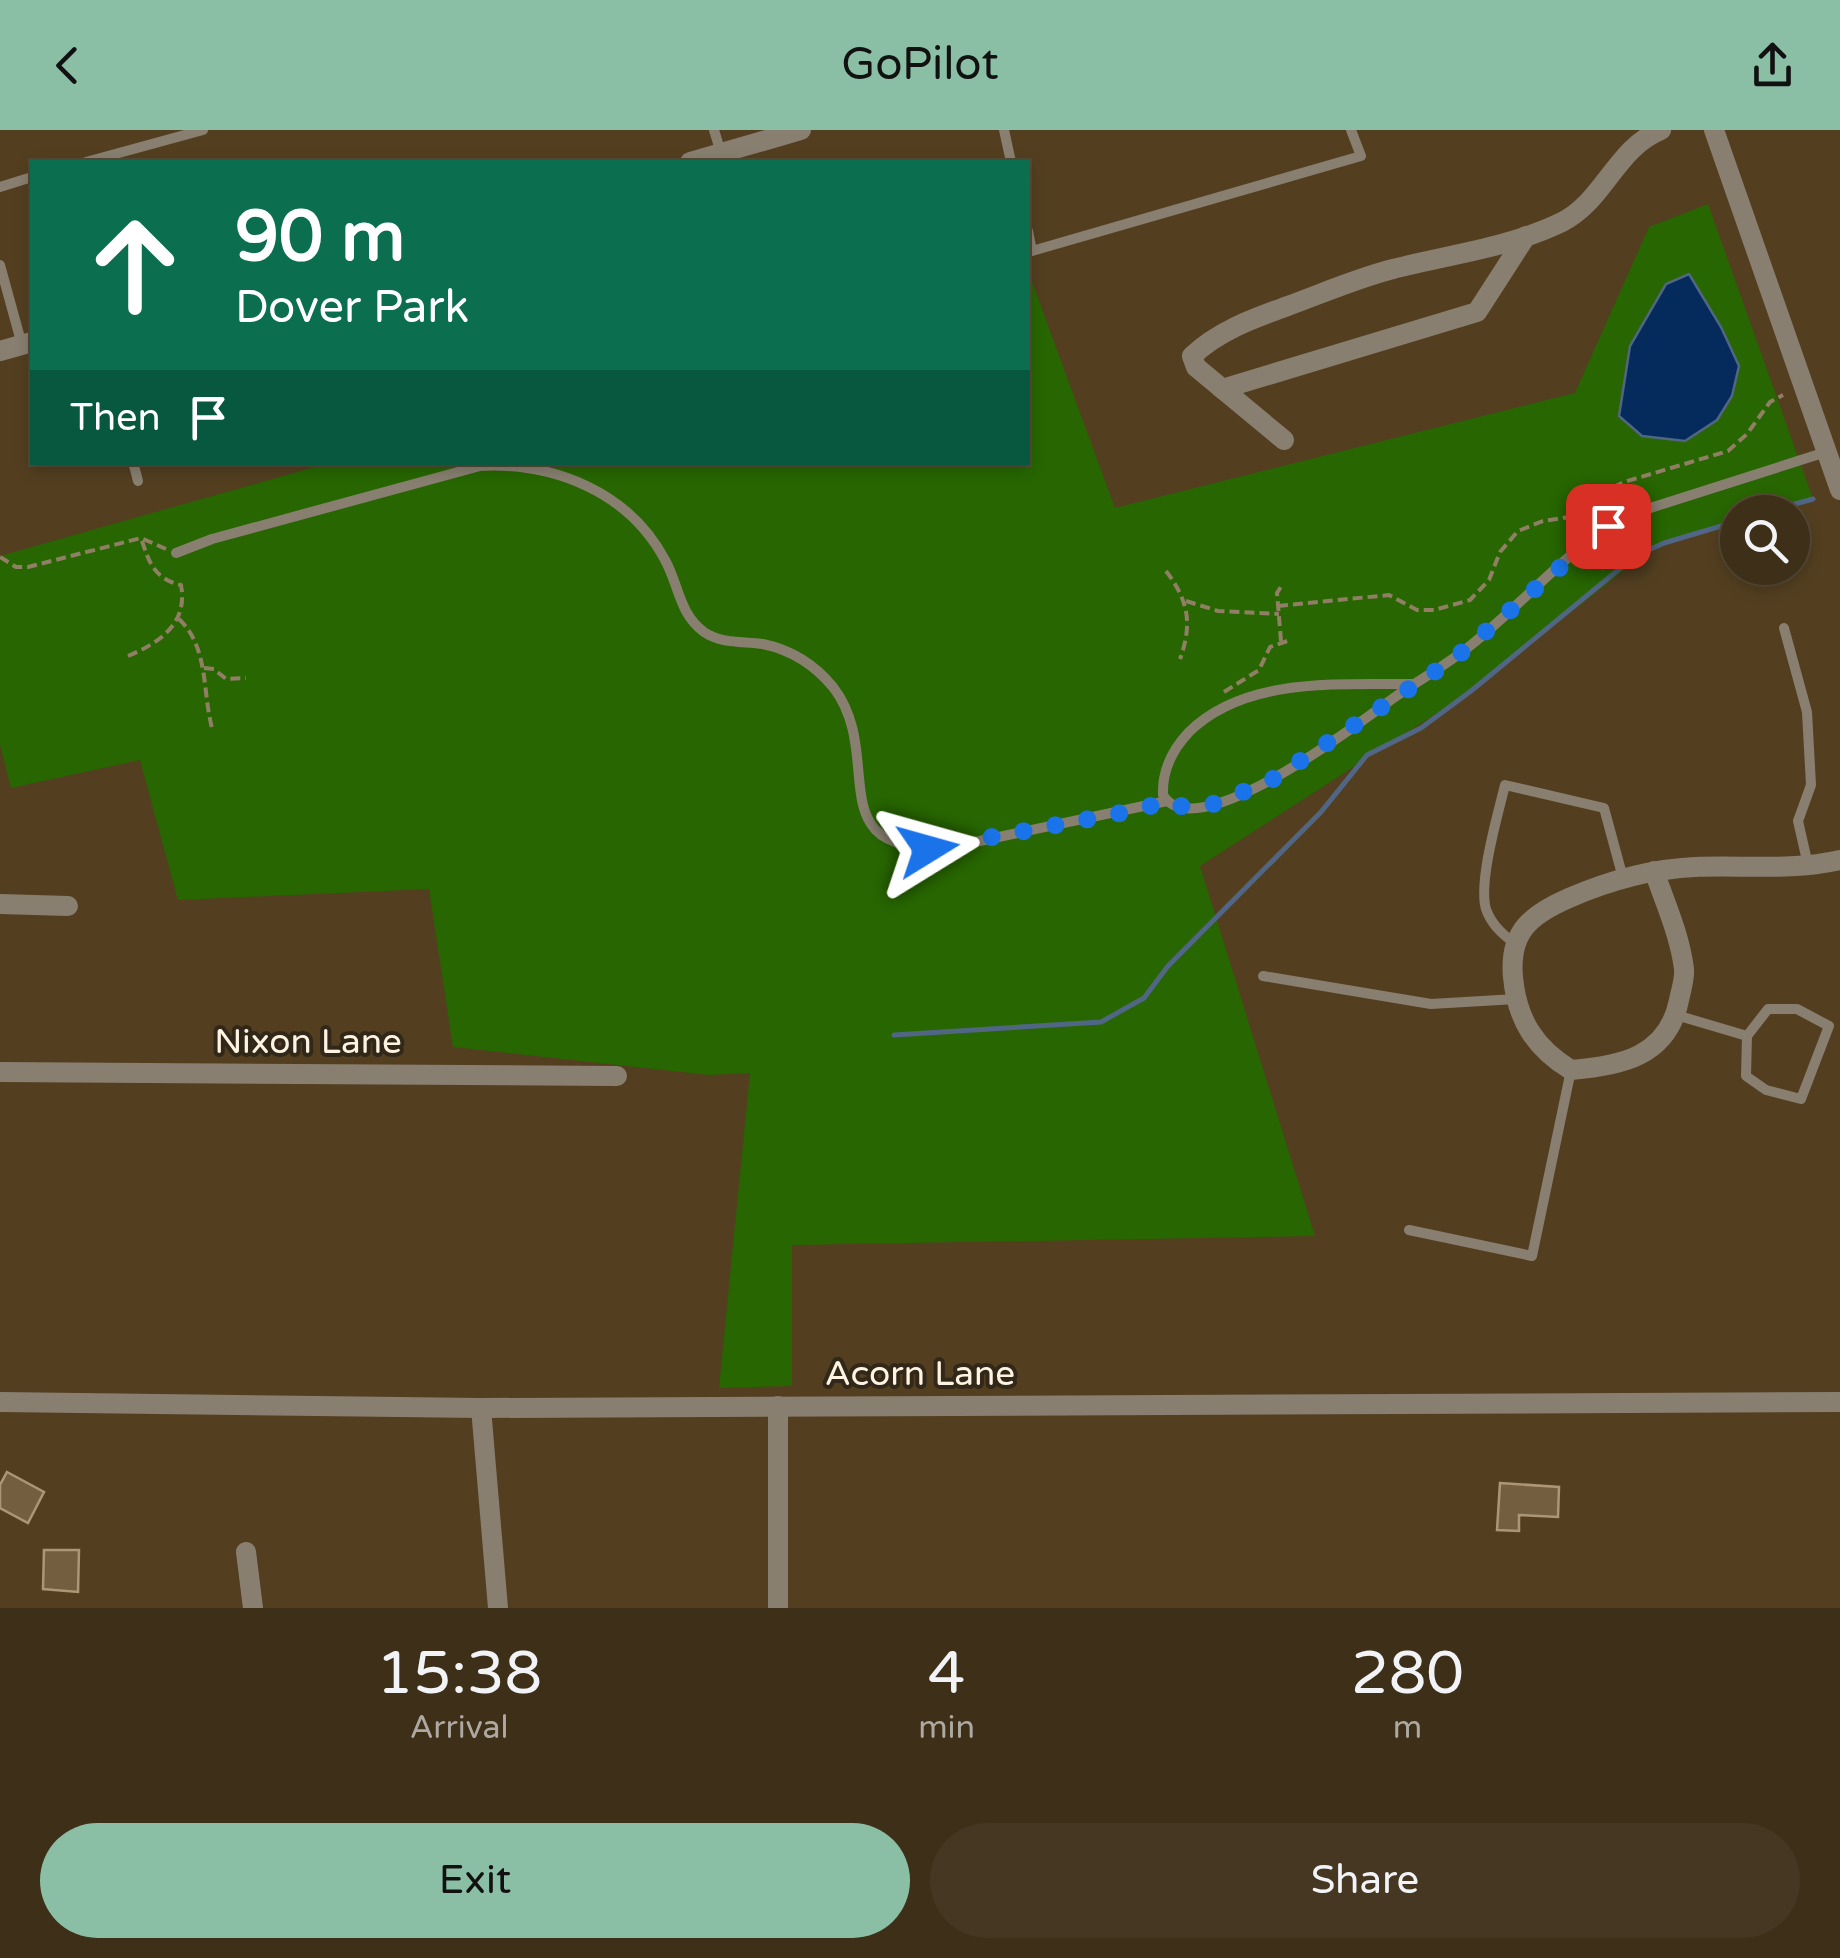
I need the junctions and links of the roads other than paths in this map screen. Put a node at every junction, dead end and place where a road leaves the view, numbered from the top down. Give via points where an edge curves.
1 (203, 130) edge
2 (714, 130) edge
3 (801, 130) edge
4 (1004, 130) edge
5 (1351, 130) edge
6 (1661, 130) edge
7 (1714, 130) edge
8 (721, 154) junction
9 (93, 160) edge
10 (702, 160) edge
11 (1011, 160) edge
12 (30, 178) edge
13 (0, 186) edge
14 (1526, 236) junction
15 (1030, 242) edge
16 (0, 265) edge
17 (27, 343) edge
18 (0, 351) edge
19 (1222, 389) junction
20 (1284, 440) dead end
21 (1826, 452) junction
22 (134, 465) edge
23 (138, 481) dead end
24 (1840, 490) edge
25 (176, 553) road end
26 (1784, 628) dead end
27 (1414, 684) junction
28 (1167, 801) junction
29 (1840, 860) edge
30 (1808, 866) junction
31 (1654, 871) junction
32 (1624, 879) junction
33 (0, 904) edge
34 (68, 906) dead end
35 (1516, 944) junction
36 (1263, 976) dead end
37 (1516, 1000) junction
38 (1676, 1015) junction
39 (1746, 1036) junction
40 (1571, 1070) junction
41 (0, 1072) edge
42 (616, 1076) dead end
43 (1409, 1230) dead end
44 (0, 1402) edge
45 (1840, 1402) edge
46 (778, 1406) junction
47 (481, 1408) junction
48 (246, 1552) dead end
49 (253, 1608) edge
50 (498, 1608) edge
51 (778, 1608) edge

1 - 9 lane
2 - 8 lane
3 - 8 street
4 - 11 lane
5 - 15 lane via 1361,156 1032,251
6 - 14 street via 1630,149 1579,210
7 - 21 street
8 - 10 street
12 - 13 lane
14 - 19 street via 1477,312
14 - 19 street via 1387,270 1246,321 1192,356
16 - 17 lane
17 - 18 street
19 - 20 street
21 - 24 street
21 - 27 lane via 1622,517 1475,642
22 - 23 lane
25 - 28 lane via 480,466 557,472 580,480 636,521 665,560 679,600 706,633 790,652 832,687 854,728 861,804 879,834 928,849
26 - 30 lane via 1807,712 1811,784 1798,821
27 - 28 lane via 1254,790 1199,806
27 - 28 lane via 1301,687 1232,704 1176,748 1164,776
29 - 30 street
30 - 31 street
31 - 32 street
31 - 38 street via 1684,973
32 - 35 street via 1536,912
32 - 35 lane via 1604,808 1504,785 1487,866 1486,908
33 - 34 street
35 - 37 street
36 - 37 lane via 1431,1004
37 - 40 street via 1535,1042
38 - 39 lane
38 - 40 street via 1637,1058
39 - 39 lane via 1746,1076 1766,1090 1801,1099 1830,1026 1797,1010 1768,1009
40 - 43 lane via 1532,1256
41 - 42 street, Nixon Lane
44 - 47 street, Acorn Lane
45 - 46 street, Acorn Lane
46 - 47 street, Acorn Lane
46 - 51 street
47 - 50 street
48 - 49 street

